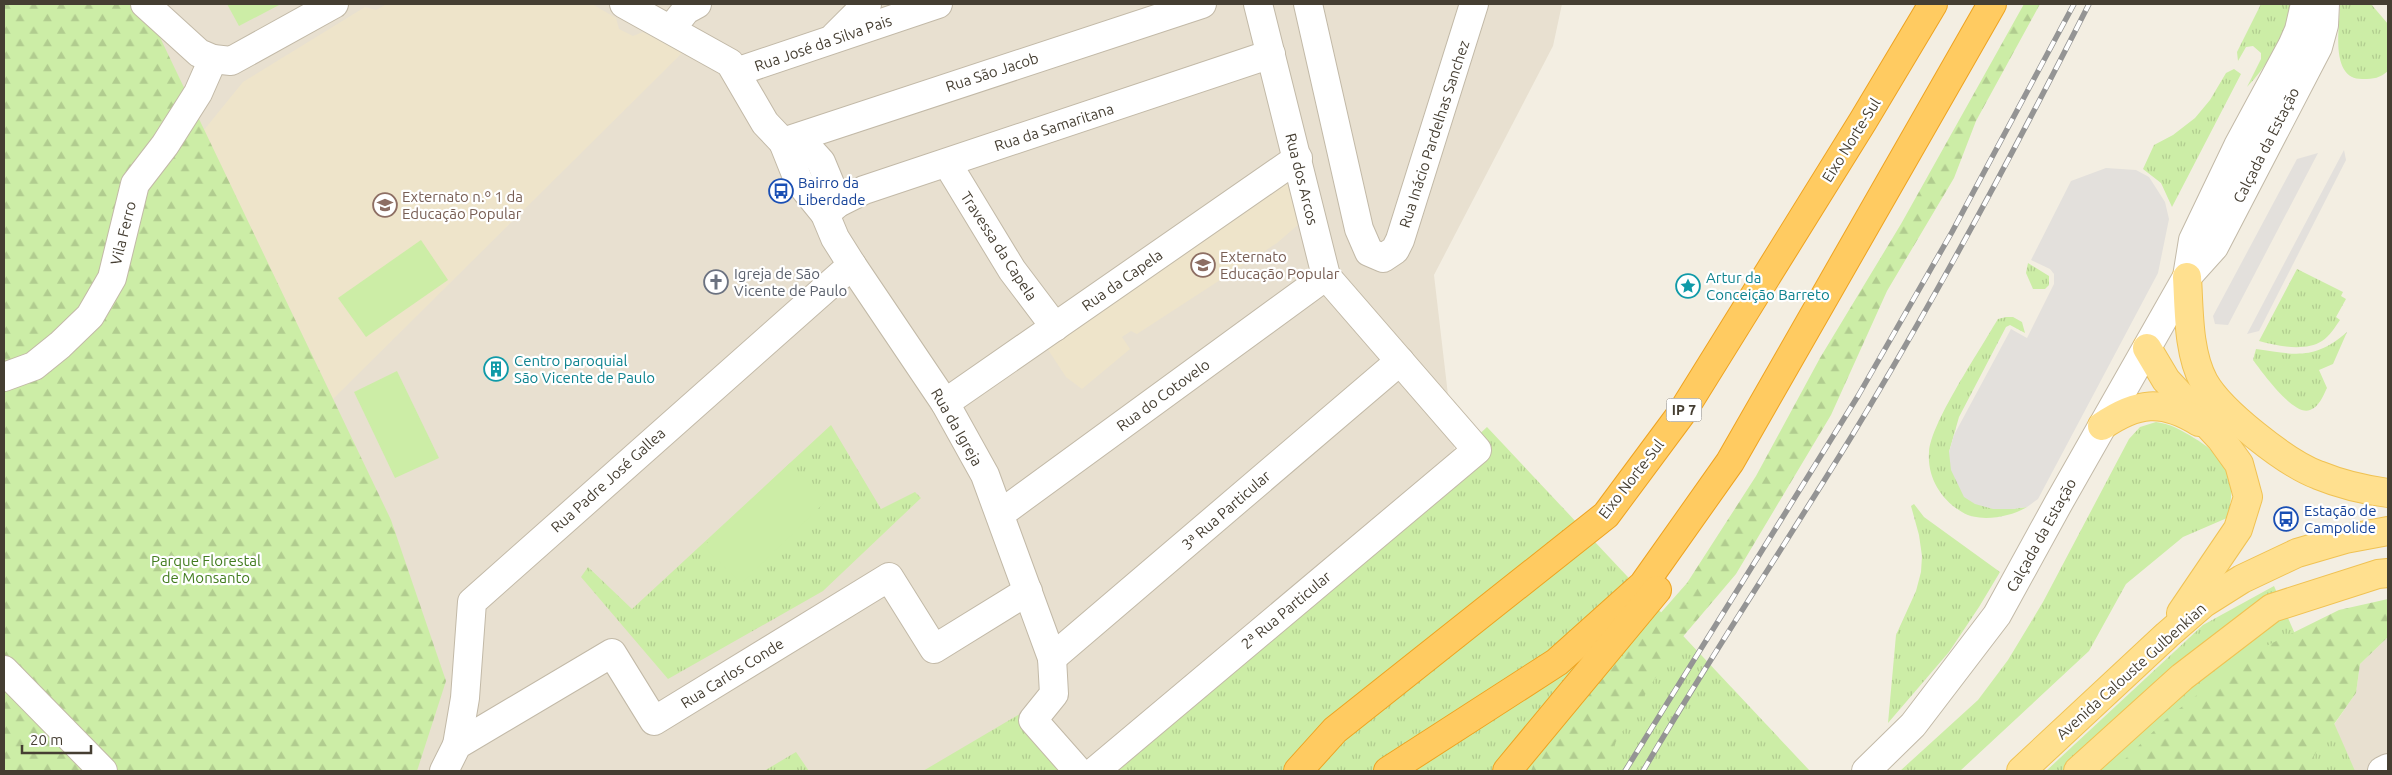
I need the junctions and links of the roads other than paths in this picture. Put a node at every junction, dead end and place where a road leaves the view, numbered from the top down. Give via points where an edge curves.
1 (145, 4) edge
2 (334, 4) edge
3 (624, 4) edge
4 (697, 4) edge
5 (867, 4) edge
6 (938, 4) edge
7 (1202, 4) edge
8 (1258, 4) edge
9 (1308, 4) edge
10 (1474, 4) edge
11 (1933, 4) edge
12 (1992, 4) edge
13 (2305, 4) edge
14 (2324, 4) edge
15 (671, 29) junction
16 (830, 41) junction
17 (1271, 54) junction
18 (213, 60) junction
19 (736, 72) junction
20 (783, 142) junction
21 (1298, 158) junction
22 (947, 163) junction
23 (832, 209) junction
24 (852, 265) junction
25 (1326, 276) junction
26 (2188, 277) junction
27 (1055, 327) junction
28 (2147, 348) junction
29 (1400, 361) junction
30 (4, 377) edge
31 (2204, 382) junction
32 (945, 403) junction
33 (2102, 426) junction
34 (2212, 429) junction
35 (1477, 450) joint
36 (1730, 462) junction
37 (2388, 494) edge
38 (1000, 514) junction
39 (2388, 531) edge
40 (2388, 573) edge
41 (1028, 591) junction
42 (2167, 634) junction
43 (1052, 658) junction
44 (4, 670) edge
45 (457, 745) junction
46 (2388, 768) edge
47 (102, 771) edge
48 (444, 771) edge
49 (1078, 771) edge
50 (1095, 771) edge
51 (1298, 771) edge
52 (1388, 771) edge
53 (1507, 771) edge
54 (1866, 771) edge
55 (2021, 771) edge
56 (2078, 771) edge
57 (2382, 771) edge

1 - 18 street via 199,53
2 - 18 street via 231,61
3 - 15 street, Rua da Igreja
4 - 15 street via 686,10
5 - 16 street
6 - 16 street, Rua José da Silva Pais
7 - 20 street, Rua São Jacob
8 - 17 street, Rua dos Arcos
9 - 10 street, Rua Inácio Pardelhas Sanchez via 1359,229 1369,252 1383,258 1395,250 1400,240
11 - 51 highway, Eixo Norte-Sul / IP 7 via 1682,414 1606,515 1335,730
12 - 36 highway
13 - 26 street, Calçada da Estação via 2292,46 2238,146 2193,240
14 - 26 street, Calçada da Estação via 2324,25 2318,46 2214,247
15 - 19 street, Rua da Igreja via 719,55
16 - 19 street, Rua José da Silva Pais
17 - 21 street, Rua dos Arcos
17 - 22 street, Rua da Samaritana
18 - 30 street, Vila Ferro via 165,145 135,184 112,278 90,316 34,366
19 - 20 street, Rua da Igreja via 765,123
20 - 23 street, Rua da Igreja via 812,152 821,162
21 - 25 street, Rua dos Arcos
21 - 27 street, Rua da Capela
22 - 23 street, Rua da Samaritana via 864,190
22 - 27 street, Travessa da Capela via 1012,270
23 - 24 street, Rua da Igreja via 835,238
24 - 32 street, Rua da Igreja
24 - 45 street, Rua Padre José Gallea via 472,602
25 - 29 street, Rua dos Arcos
25 - 38 street, Rua do Cotovelo
26 - 28 street, Calçada da Estação
26 - 31 main road via 2190,336
27 - 32 street, Rua da Capela
28 - 31 main road
28 - 33 street, Calçada da Estação
28 - 34 main road via 2166,380
29 - 35 street, Rua dos Arcos
29 - 43 street, 3ª Rua Particular
31 - 37 main road via 2231,413 2279,453 2317,475
32 - 38 street, Rua da Igreja via 985,476
33 - 34 main road via 2136,407 2155,406 2184,412
33 - 54 street, Calçada da Estação via 1997,615 1913,725
34 - 42 main road via 2239,464 2248,497 2238,529
35 - 50 street, 2ª Rua Particular
36 - 52 highway via 1643,585 1557,662
36 - 53 highway via 1701,535
38 - 41 street, Rua da Igreja
39 - 42 main road, Avenida Calouste Gulbenkian via 2297,553 2242,579 2204,603
40 - 56 main road via 2272,608 2182,677
41 - 43 street, Rua da Igreja
41 - 45 street, Rua Carlos Conde via 934,649 889,576 654,721 612,653
42 - 55 main road, Avenida Calouste Gulbenkian
43 - 49 street, Rua da Igreja via 1054,694 1033,720
44 - 47 street
45 - 48 street
46 - 57 street

